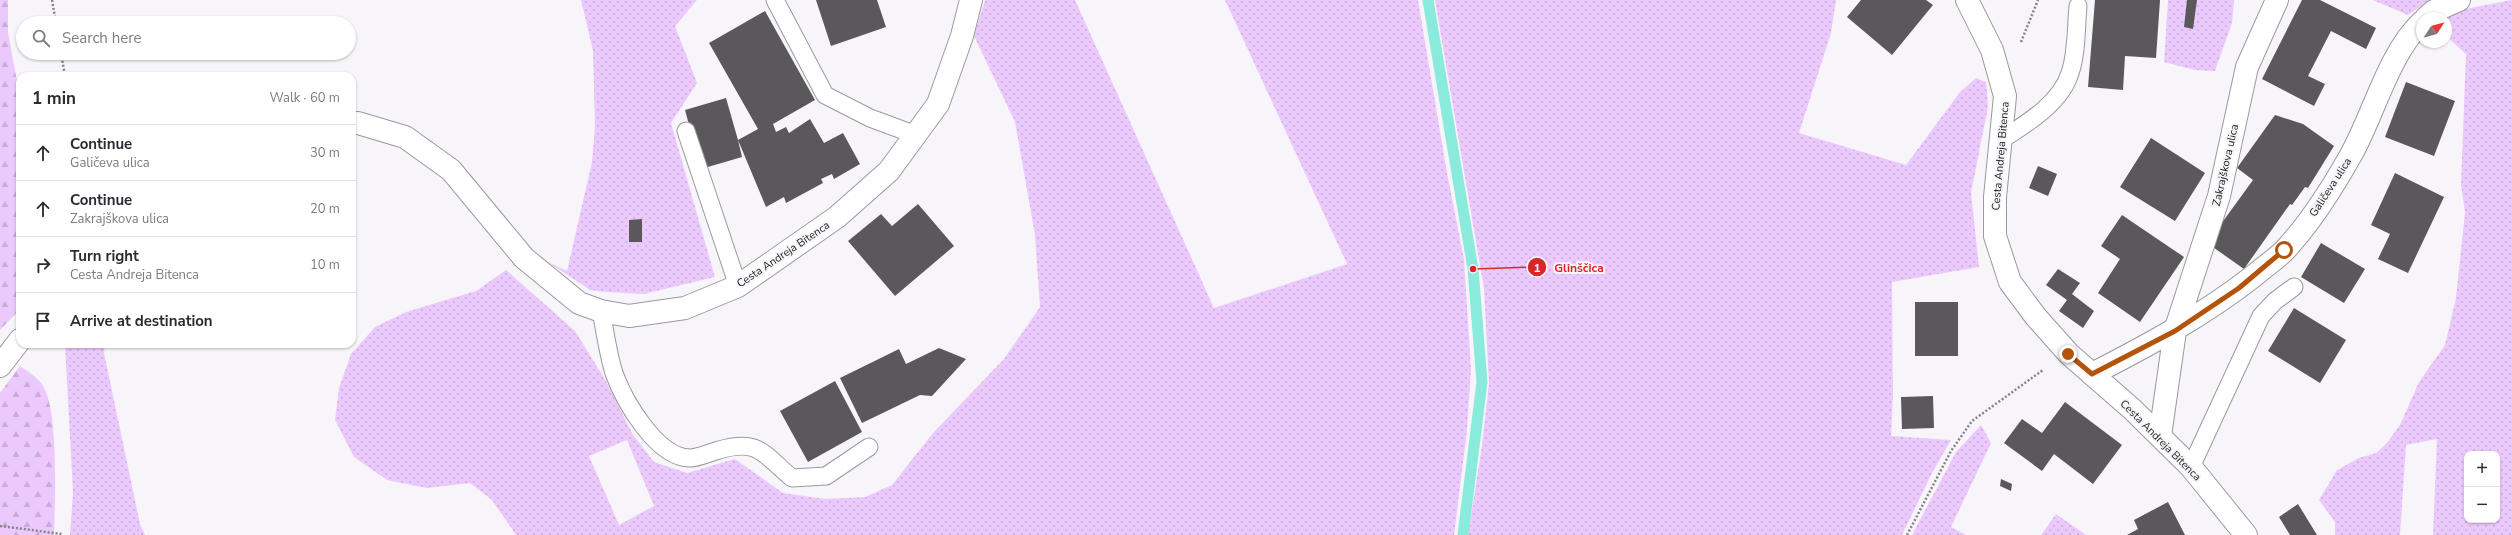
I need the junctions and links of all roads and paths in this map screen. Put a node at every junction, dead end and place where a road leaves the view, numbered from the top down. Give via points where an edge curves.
1 (52, 0) edge
2 (775, 0) edge
3 (971, 0) edge
4 (1967, 0) edge
5 (2277, 0) edge
6 (2459, 0) edge
7 (2078, 6) dead end
8 (2432, 12) edge
9 (55, 16) edge
10 (2416, 27) edge
11 (62, 60) edge
12 (64, 72) edge
13 (356, 123) edge
14 (686, 131) dead end
15 (916, 135) junction
16 (2001, 140) junction
17 (738, 286) junction
18 (2294, 288) dead end
19 (600, 311) junction
20 (2175, 331) junction
21 (16, 345) edge
22 (2068, 354) junction
23 (0, 366) edge
24 (2092, 374) junction
25 (2160, 436) junction
26 (869, 447) dead end
27 (2191, 467) junction
28 (0, 526) edge
29 (62, 534) edge
30 (1907, 535) edge
31 (2246, 535) edge

1 - 9 path
2 - 15 lane via 825,95 870,118
3 - 15 street, Cesta Andreja Bitenca via 962,36 938,104
4 - 16 street, Cesta Andreja Bitenca via 1992,50 2005,96
5 - 20 street, Zakrajškova ulica via 2247,67 2219,196
6 - 8 street
7 - 16 lane via 2071,72 2064,87 2031,121
10 - 20 street, Galičeva ulica via 2394,64 2353,152 2322,204 2284,250 2239,288
11 - 12 path
13 - 19 street, Cesta Andreja Bitenca via 405,137 451,170 524,258 579,303
14 - 17 lane
15 - 17 street, Cesta Andreja Bitenca via 889,171 837,217
16 - 22 street, Cesta Andreja Bitenca via 1995,197 1995,236 2010,282
17 - 19 street, Cesta Andreja Bitenca via 685,308 629,316
18 - 27 lane via 2275,301 2261,316
19 - 26 lane via 614,374 637,416 654,440 667,451 690,458 746,444 759,449 792,478 809,478 826,476
20 - 24 street
20 - 25 street, Zakrajškova ulica
21 - 23 street
22 - 24 street, Cesta Andreja Bitenca
22 - 30 path via 1972,420 1951,451
24 - 25 street, Cesta Andreja Bitenca
25 - 27 street, Cesta Andreja Bitenca
27 - 31 street, Cesta Andreja Bitenca
28 - 29 path

